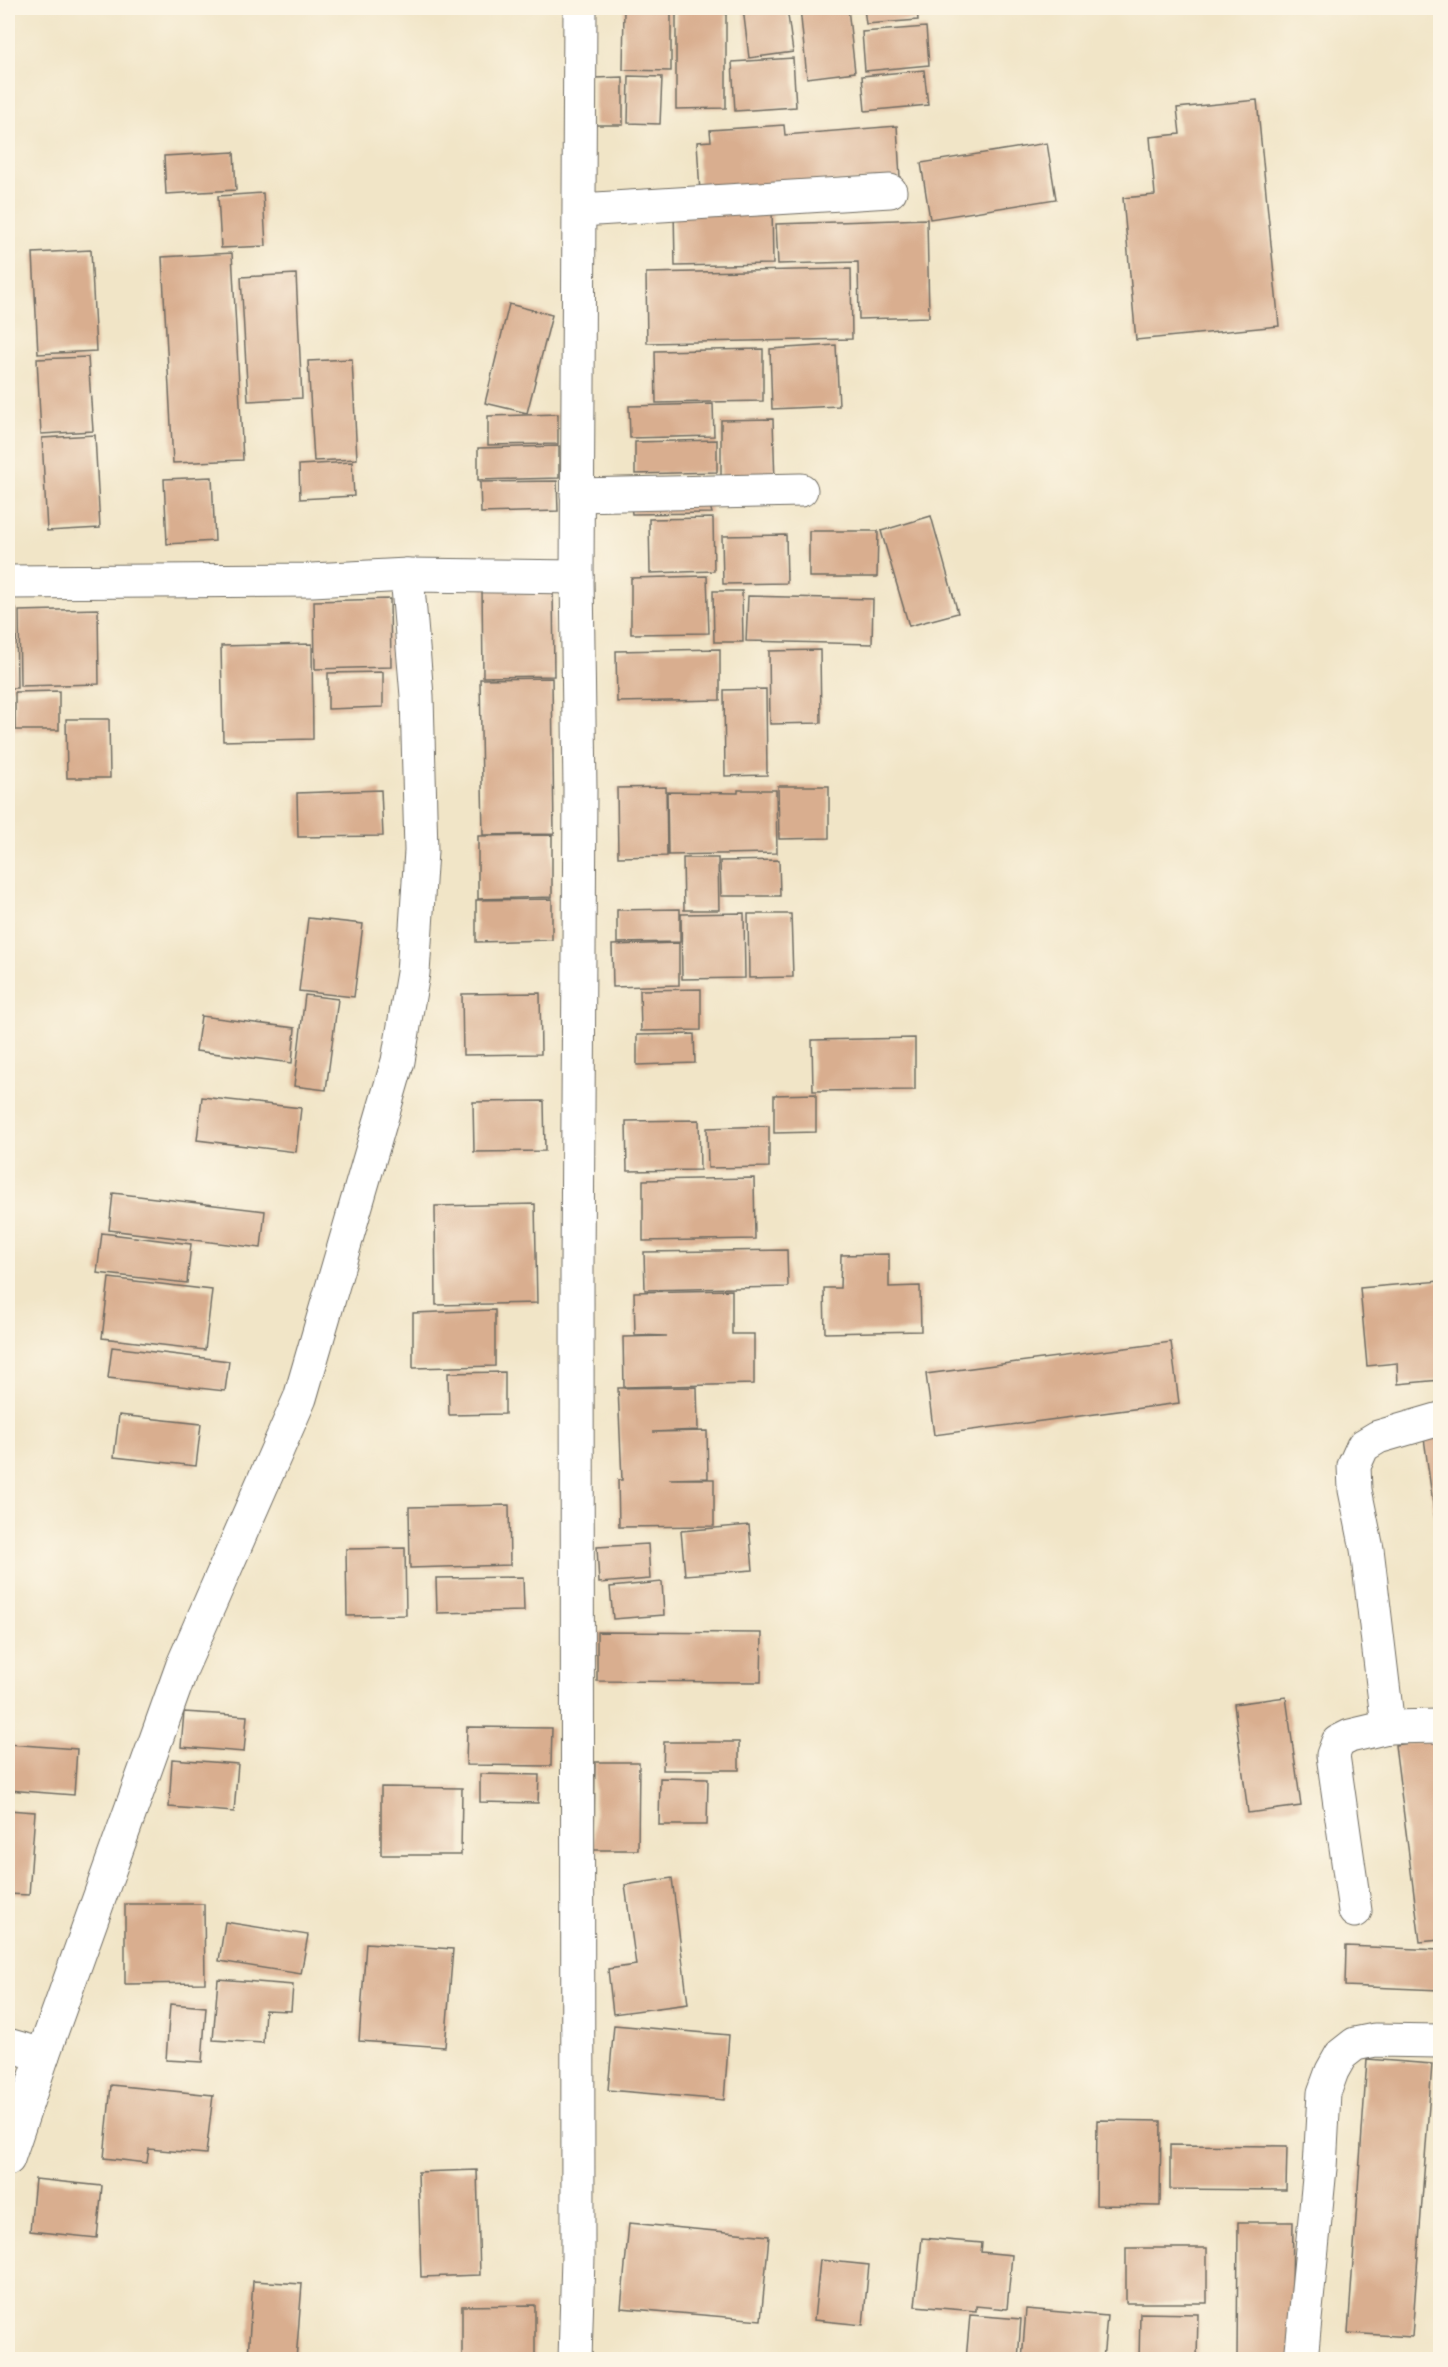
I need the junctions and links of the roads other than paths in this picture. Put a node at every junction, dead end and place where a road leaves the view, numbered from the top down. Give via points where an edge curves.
1 (580, 8) edge
2 (890, 191) dead end
3 (580, 210) junction
4 (801, 490) dead end
5 (577, 495) junction
6 (423, 575) junction
7 (576, 577) junction
8 (8, 582) edge
9 (1440, 1419) edge
10 (1440, 1726) edge
11 (1388, 1727) junction
12 (1355, 1911) dead end
13 (1440, 2041) edge
14 (8, 2045) edge
15 (43, 2055) junction
16 (8, 2159) edge
17 (575, 2360) edge
18 (1301, 2360) edge

1 - 3 street
2 - 3 street
3 - 5 street
4 - 5 street
5 - 7 street
6 - 7 street
6 - 8 street via 312,580
6 - 15 street via 417,696 421,851 413,973 398,1061 300,1398 182,1667
7 - 17 street via 580,800 579,2257
9 - 11 street via 1378,1437 1364,1446 1354,1466
10 - 11 street
11 - 12 street via 1338,1742 1333,1755
13 - 18 street via 1375,2040 1355,2044 1341,2055 1332,2071 1324,2094
14 - 15 street
15 - 16 street

